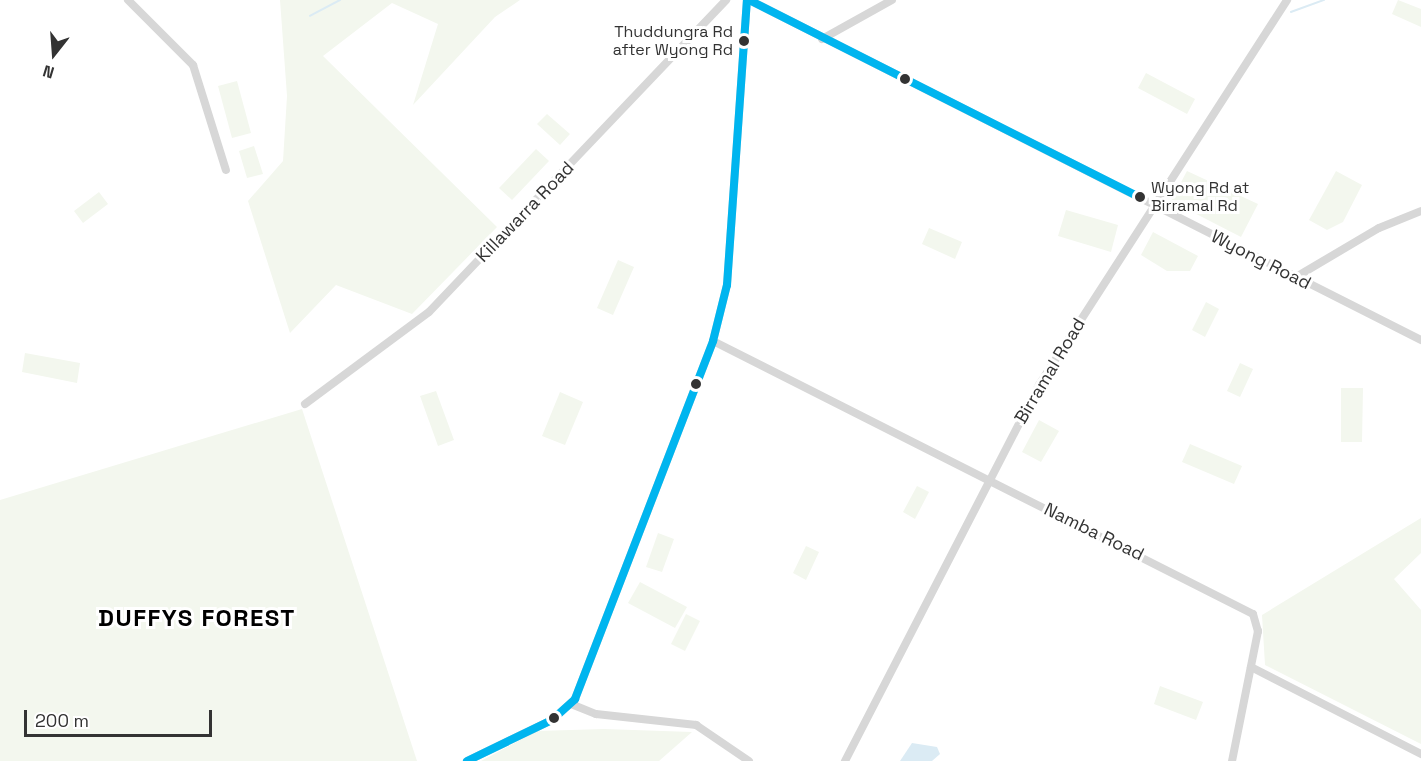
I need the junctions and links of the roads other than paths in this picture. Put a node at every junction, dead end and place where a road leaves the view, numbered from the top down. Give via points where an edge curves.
1 (128, 0) edge
2 (726, 0) edge
3 (748, 0) edge
4 (892, 0) edge
5 (1287, 0) edge
6 (822, 39) junction
7 (226, 170) dead end
8 (1157, 206) junction
9 (1421, 211) edge
10 (1296, 277) junction
11 (1421, 340) edge
12 (713, 341) junction
13 (305, 404) dead end
14 (989, 479) junction
15 (1251, 667) junction
16 (571, 704) junction
17 (1421, 754) edge
18 (467, 761) edge
19 (749, 761) edge
20 (845, 761) edge
21 (1233, 761) edge

1 - 7 street via 193,65
2 - 13 street, Killawarra Road via 429,312
3 - 6 street, Wyong Road
3 - 12 street via 727,285
4 - 6 street
5 - 8 street, Birramal Road
6 - 8 street, Wyong Road
8 - 10 street, Wyong Road
8 - 14 street, Birramal Road via 1039,385
9 - 10 street via 1379,228
10 - 11 street, Wyong Road
12 - 14 street, Namba Road
12 - 16 street
14 - 15 street, Namba Road via 1253,614 1259,626
14 - 20 street, Birramal Road
15 - 17 street
15 - 21 street, Namba Road
16 - 18 street via 552,720
16 - 19 street via 596,714 696,724

